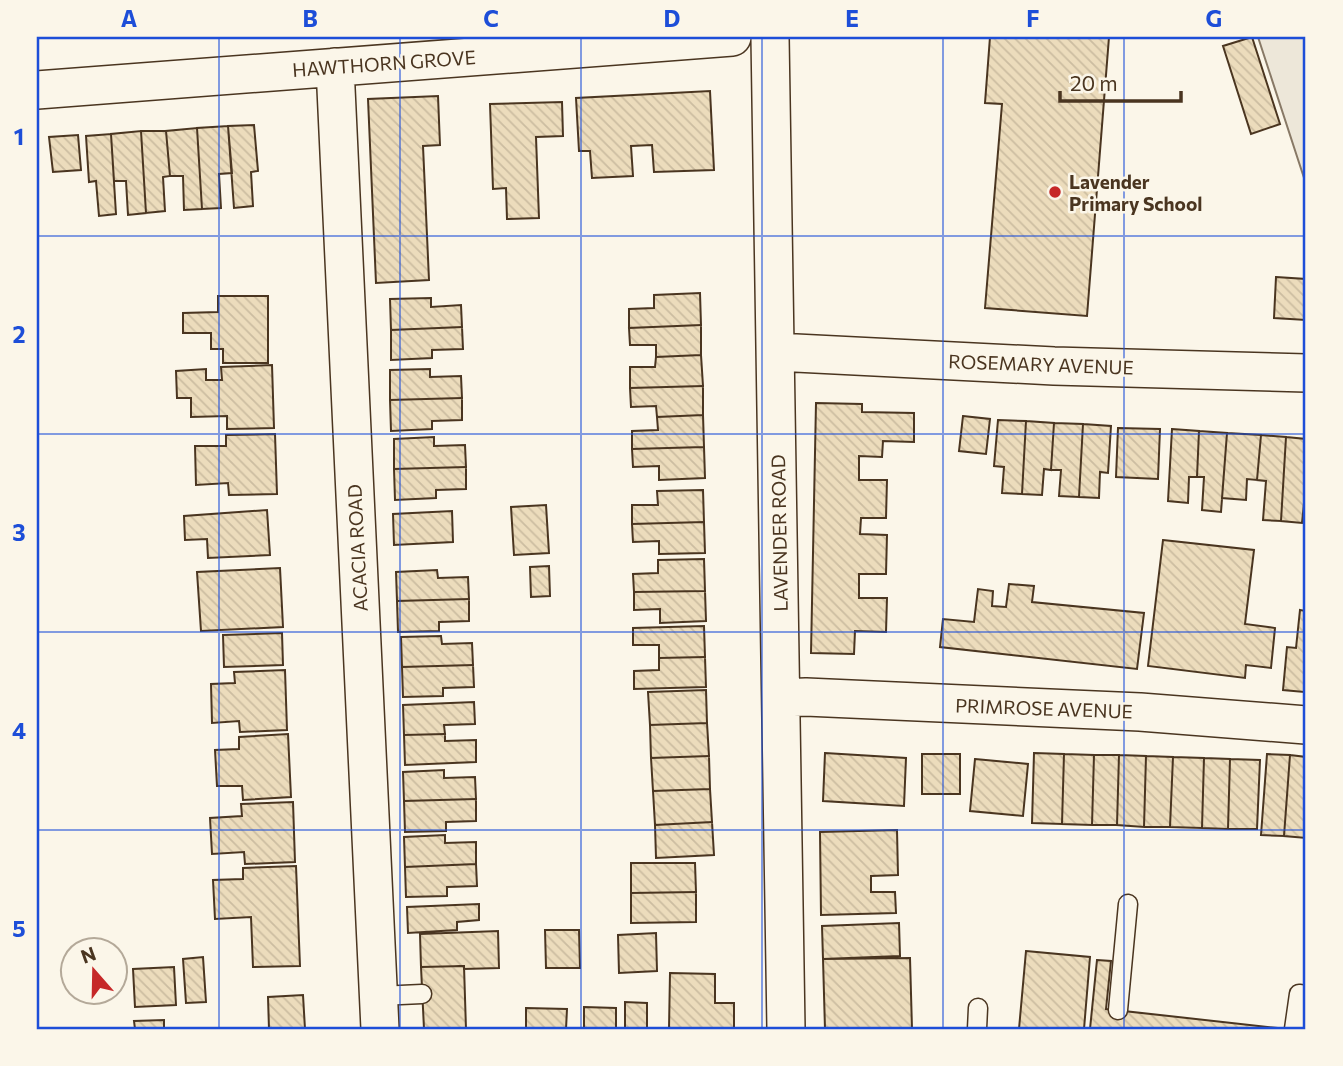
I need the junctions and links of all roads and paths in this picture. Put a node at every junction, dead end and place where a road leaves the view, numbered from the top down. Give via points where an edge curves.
1 (732, 37) edge
2 (770, 37) edge
3 (335, 67) junction
4 (37, 90) edge
5 (776, 352) junction
6 (1306, 373) edge
7 (781, 698) junction
8 (1306, 725) edge
9 (1128, 904) dead end
10 (422, 994) dead end
11 (1306, 995) edge
12 (978, 1008) dead end
13 (1118, 1010) dead end
14 (380, 1013) edge
15 (786, 1029) edge
16 (977, 1029) edge
17 (1294, 1029) edge

1 - 3 street, HAWTHORN GROVE
2 - 5 street, LAVENDER ROAD
3 - 4 street, HAWTHORN GROVE
3 - 14 street, ACACIA ROAD
5 - 6 street, ROSEMARY AVENUE
5 - 7 street, LAVENDER ROAD
7 - 8 street, PRIMROSE AVENUE via 1140,712
7 - 15 street, LAVENDER ROAD
9 - 13 lane
10 - 14 lane
11 - 17 lane via 1300,994
12 - 16 lane

